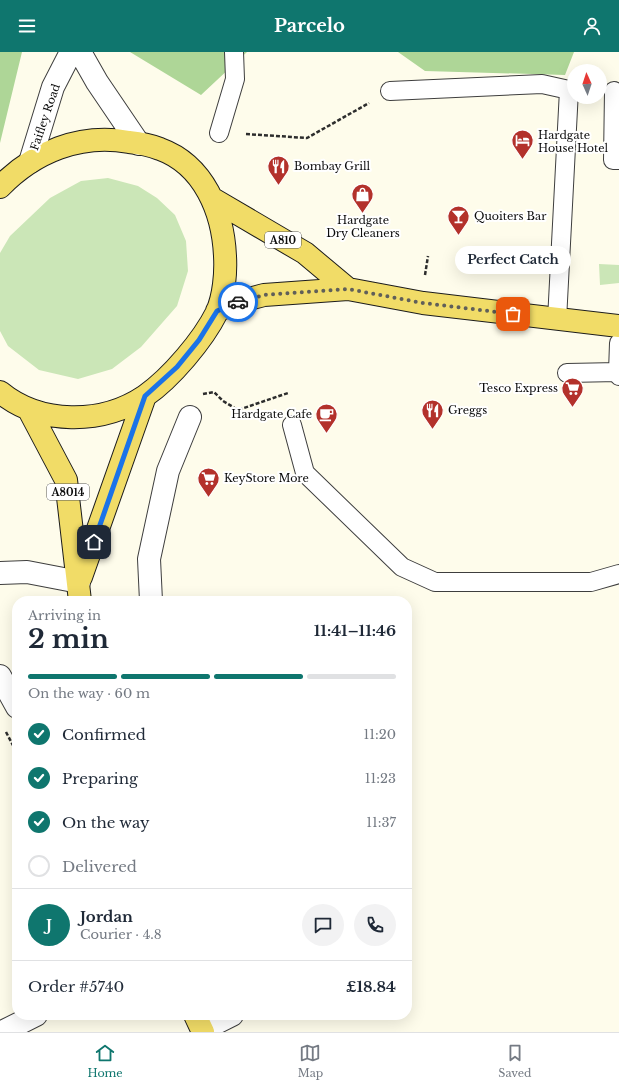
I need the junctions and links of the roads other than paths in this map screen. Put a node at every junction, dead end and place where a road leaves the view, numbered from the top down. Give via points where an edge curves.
1 (71, 52) edge
2 (80, 52) edge
3 (234, 52) edge
4 (567, 89) edge
5 (611, 90) edge
6 (390, 91) road end
7 (571, 104) edge
8 (219, 133) road end
9 (139, 144) junction
10 (619, 160) edge
11 (30, 162) junction
12 (0, 187) edge
13 (213, 198) junction
14 (348, 289) junction
15 (217, 311) junction
16 (557, 320) junction
17 (619, 326) edge
18 (619, 343) edge
19 (566, 373) dead end
20 (618, 374) edge
21 (0, 392) edge
22 (145, 396) junction
23 (29, 410) junction
24 (190, 417) road end
25 (292, 425) dead end
26 (0, 573) edge
27 (619, 574) edge
28 (80, 592) edge
29 (151, 596) edge
30 (0, 676) edge
31 (12, 698) edge
32 (26, 1020) edge
33 (217, 1020) edge
34 (200, 1026) edge
35 (2, 1032) edge

1 - 11 street, Faifley Road via 54,87
2 - 9 street via 96,82
3 - 8 lane via 235,79
4 - 6 lane via 542,84
5 - 10 lane via 613,160
7 - 16 lane
9 - 11 main road, A810 via 104,139 86,141 66,145
9 - 13 main road, A810 via 160,149 179,159 195,172
11 - 12 main road, A810
13 - 14 main road, A810 via 305,253
13 - 15 main road, A810 via 225,243 226,266
14 - 15 main road, A810 via 264,295 234,303
14 - 16 main road, A810 via 423,303
15 - 22 main road, A810 via 199,340 177,367
16 - 17 main road, A810
18 - 20 lane
19 - 20 lane
21 - 23 main road, A810
22 - 23 main road, A810 via 127,406 86,417 48,415
22 - 28 main road
23 - 28 main road, A8014 via 66,480
24 - 29 street via 168,471 149,559
25 - 27 lane via 305,473 402,567 435,582 591,582
26 - 28 street via 27,572
30 - 31 street
32 - 35 street
33 - 34 street

